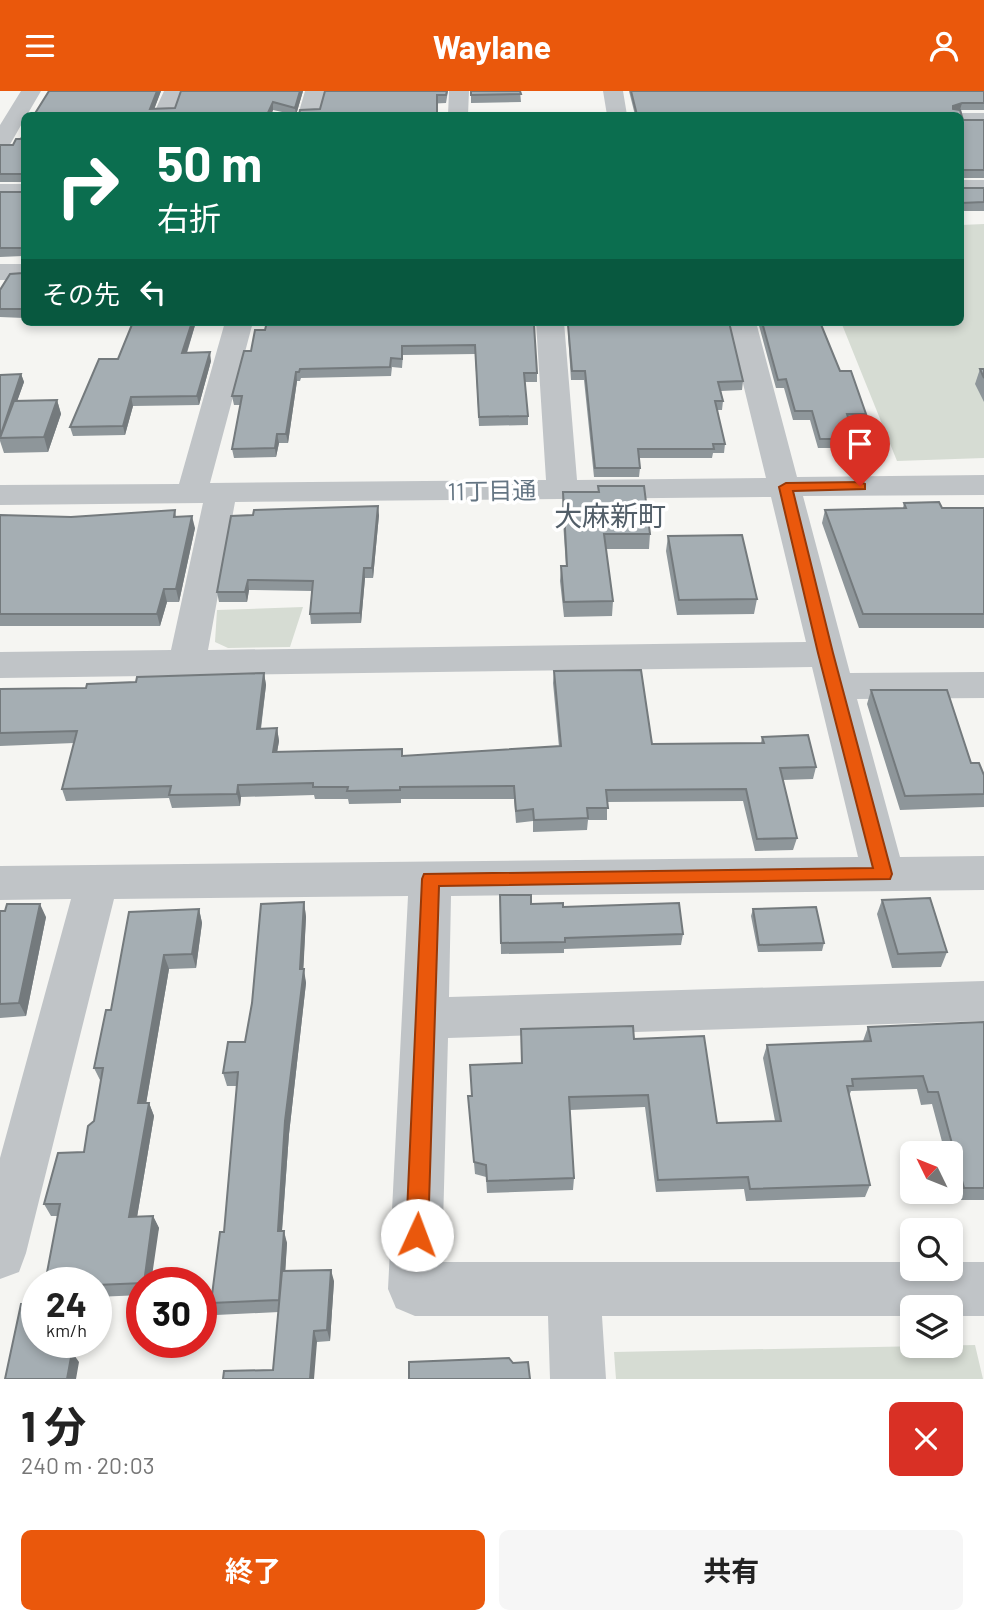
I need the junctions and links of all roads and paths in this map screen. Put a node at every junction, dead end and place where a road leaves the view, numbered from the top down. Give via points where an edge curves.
1 (31, 91) edge
2 (174, 91) edge
3 (314, 91) edge
4 (459, 91) edge
5 (613, 91) edge
6 (21, 112) edge
7 (21, 112) edge
8 (165, 112) edge
9 (310, 112) edge
10 (458, 112) edge
11 (616, 112) edge
12 (964, 119) edge
13 (984, 119) edge
14 (12, 131) edge
15 (964, 187) edge
16 (984, 187) edge
17 (0, 191) edge
18 (21, 191) edge
19 (0, 272) edge
20 (21, 272) edge
21 (238, 326) edge
22 (550, 326) edge
23 (743, 326) edge
24 (984, 485) edge
25 (786, 487) junction
26 (562, 489) junction
27 (206, 493) junction
28 (0, 495) edge
29 (187, 662) junction
30 (0, 665) edge
31 (830, 670) junction
32 (984, 685) edge
33 (984, 873) edge
34 (883, 874) junction
35 (430, 879) junction
36 (0, 883) edge
37 (97, 883) junction
38 (984, 1001) edge
39 (425, 1018) junction
40 (3, 1232) edge
41 (984, 1289) edge
42 (574, 1290) junction
43 (578, 1379) edge

1 - 7 street
2 - 8 street
3 - 9 street
4 - 10 street
5 - 11 street
6 - 14 street
12 - 13 street
15 - 16 street
17 - 18 street
19 - 20 street
21 - 27 street
22 - 26 street
23 - 25 street
24 - 25 street, 11丁目通
25 - 26 street, 11丁目通
25 - 31 street
26 - 27 street, 11丁目通
27 - 28 street, 11丁目通
27 - 29 street
29 - 30 street
29 - 31 street
31 - 32 street
31 - 34 street
33 - 34 street
34 - 35 street
35 - 37 street
35 - 39 street
36 - 37 street
37 - 40 street
38 - 39 street
39 - 42 street via 415,1289
41 - 42 street
42 - 43 street

